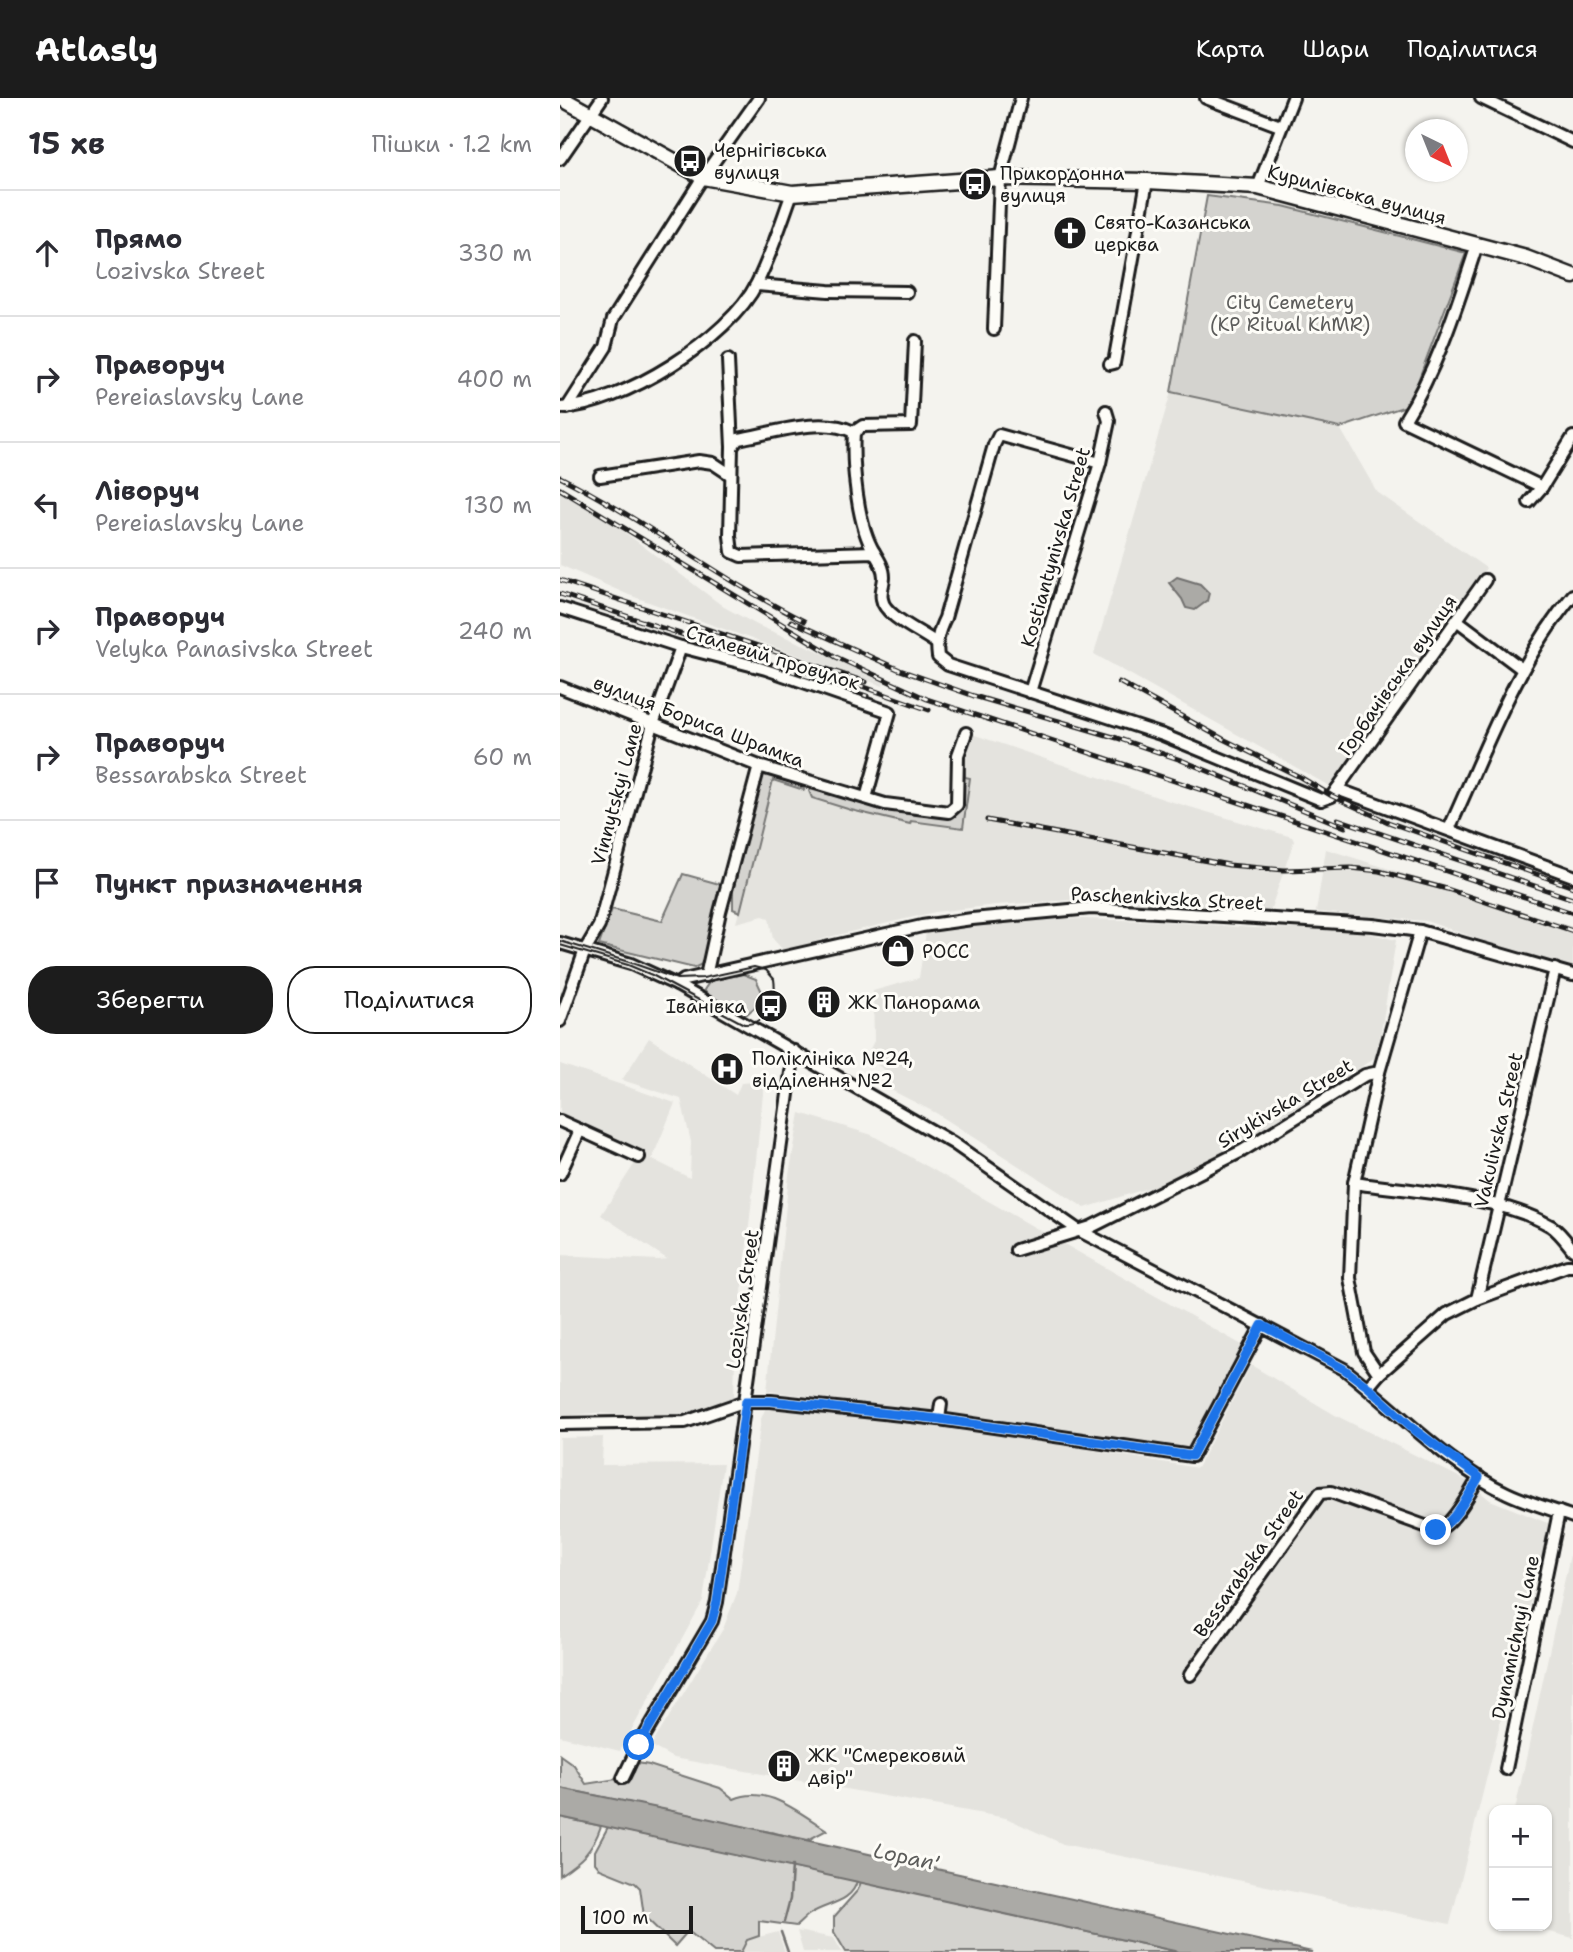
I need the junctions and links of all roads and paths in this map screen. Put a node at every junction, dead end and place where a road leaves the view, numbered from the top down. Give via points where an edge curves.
1 (561, 98) edge
2 (602, 98) edge
3 (759, 98) edge
4 (1021, 98) edge
5 (1206, 98) edge
6 (1293, 98) edge
7 (1481, 98) edge
8 (590, 115) junction
9 (1280, 126) junction
10 (1573, 142) edge
11 (560, 159) edge
12 (703, 177) junction
13 (1000, 178) junction
14 (1147, 181) junction
15 (1258, 187) junction
16 (792, 193) junction
17 (1477, 245) junction
18 (1573, 276) edge
19 (757, 285) junction
20 (907, 292) dead end
21 (994, 329) dead end
22 (915, 341) dead end
23 (728, 360) dead end
24 (1110, 364) dead end
25 (564, 408) edge
26 (1106, 411) dead end
27 (855, 432) junction
28 (1573, 437) edge
29 (732, 447) junction
30 (1100, 463) junction
31 (731, 475) junction
32 (600, 476) dead end
33 (1542, 487) junction
34 (1529, 502) dead end
35 (874, 552) junction
36 (1485, 580) dead end
37 (1573, 596) edge
38 (560, 608) edge
39 (1458, 621) junction
40 (936, 643) junction
41 (681, 647) junction
42 (1522, 669) junction
43 (560, 687) edge
44 (1030, 692) junction
45 (653, 724) junction
46 (966, 733) dead end
47 (759, 766) junction
48 (1337, 789) junction
49 (866, 798) junction
50 (1449, 829) junction
51 (1573, 876) edge
52 (1420, 931) junction
53 (560, 943) edge
54 (585, 950) junction
55 (1555, 969) junction
56 (1573, 975) edge
57 (706, 976) junction
58 (677, 985) junction
59 (560, 1021) edge
60 (794, 1051) junction
61 (1378, 1072) junction
62 (560, 1121) edge
63 (580, 1130) junction
64 (639, 1157) dead end
65 (560, 1174) edge
66 (1354, 1183) junction
67 (1499, 1204) junction
68 (1078, 1230) junction
69 (1016, 1250) dead end
70 (1573, 1250) edge
71 (1573, 1266) edge
72 (1477, 1299) junction
73 (1262, 1325) junction
74 (1379, 1374) junction
75 (1368, 1387) junction
76 (746, 1401) junction
77 (941, 1404) dead end
78 (939, 1419) junction
79 (560, 1424) edge
80 (1479, 1477) junction
81 (1559, 1512) junction
82 (1572, 1513) edge
83 (1190, 1675) dead end
84 (1506, 1769) dead end
85 (623, 1778) dead end

1 - 8 main road, Курилівська вулиця
2 - 8 street
3 - 12 street
4 - 13 street
5 - 9 street
6 - 9 street
7 - 10 street
8 - 11 street
8 - 12 main road, Курилівська вулиця
9 - 15 street
12 - 16 main road, Курилівська вулиця
12 - 25 street via 612,318 606,347
13 - 14 main road, Курилівська вулиця
13 - 16 main road, Курилівська вулиця
13 - 21 street
14 - 15 main road, Курилівська вулиця
14 - 24 street via 1114,363
15 - 17 main road, Курилівська вулиця
16 - 19 street
17 - 18 main road, Курилівська вулиця
17 - 33 street via 1447,335 1404,422
19 - 20 street
19 - 25 street via 723,326 651,378 601,401
22 - 27 street via 911,425 863,426
23 - 29 street
26 - 30 street, Kostiantynivska Street via 1109,421
27 - 29 street via 824,424 738,439
27 - 35 street via 864,531
28 - 33 street
29 - 31 street
30 - 40 street via 999,435
30 - 44 street, Kostiantynivska Street
31 - 32 street via 713,463 699,461
31 - 35 street via 732,552 741,556
33 - 34 street
35 - 40 street via 884,576 884,606
36 - 39 street, Горбачівська вулиця
37 - 42 street
38 - 41 street, Сталевий провулок
39 - 42 street
39 - 48 street, Горбачівська вулиця
40 - 44 street via 938,657 948,664
41 - 45 street, Vinnytskyi Lane
41 - 49 street, Сталевий провулок via 766,669 890,712
42 - 50 street
43 - 45 street, вулиця Бориса Шрамка
44 - 48 street via 1163,735 1311,797 1321,800
45 - 47 street, вулиця Бориса Шрамка
45 - 54 street, Vinnytskyi Lane via 598,926
46 - 49 street, вулиця Бориса Шрамка via 958,755 957,805 950,812
47 - 49 street, вулиця Бориса Шрамка
47 - 57 street
48 - 50 street
50 - 51 street
52 - 55 street, Paschenkivska Street
52 - 57 street, Paschenkivska Street via 1091,908 922,926
52 - 61 street, Sirykivska Street
53 - 54 street
54 - 58 street
54 - 59 street, Vinnytskyi Lane
55 - 56 street, Paschenkivska Street
55 - 67 street, Vakulivska Street
57 - 58 street, Paschenkivska Street
58 - 60 street
60 - 68 street via 953,1143
60 - 76 street, Lozivska Street
61 - 66 street
61 - 68 street, Sirykivska Street via 1242,1151
62 - 63 street
63 - 64 street
63 - 65 street
66 - 67 street
66 - 74 street via 1350,1278 1364,1352
67 - 70 street via 1551,1226
67 - 72 street, Vakulivska Street
68 - 69 street, Sirykivska Street
68 - 73 street
71 - 72 street
72 - 74 street via 1447,1314
73 - 75 street via 1335,1363
73 - 78 street via 1192,1456
74 - 75 street
75 - 80 street via 1416,1431
76 - 78 street
76 - 79 street via 685,1422
76 - 85 street, Lozivska Street via 712,1621
77 - 78 street
80 - 81 street
80 - 83 street, Bessarabska Street via 1440,1530 1331,1492 1320,1493
81 - 82 street
81 - 84 street, Dynamichnyi Lane

